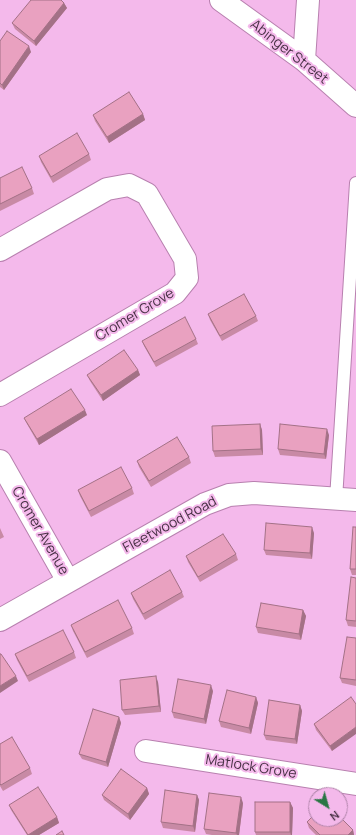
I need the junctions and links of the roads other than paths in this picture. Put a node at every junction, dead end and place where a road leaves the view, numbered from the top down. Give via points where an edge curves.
1 (220, 0) edge
2 (308, 0) edge
3 (304, 60) junction
4 (356, 106) edge
5 (356, 183) edge
6 (0, 250) edge
7 (0, 396) edge
8 (0, 461) edge
9 (346, 499) edge
10 (68, 580) junction
11 (0, 620) edge
12 (146, 751) dead end
13 (356, 784) edge

1 - 3 street, Abinger Street
2 - 3 street
3 - 4 street, Abinger Street
5 - 9 lane
6 - 7 street, Cromer Grove via 107,189 129,185 147,194 185,259 187,278 175,293
8 - 10 street, Cromer Avenue
9 - 10 street, Fleetwood Road via 254,493 229,495 205,504
10 - 11 street, Fleetwood Road
12 - 13 street, Matlock Grove

